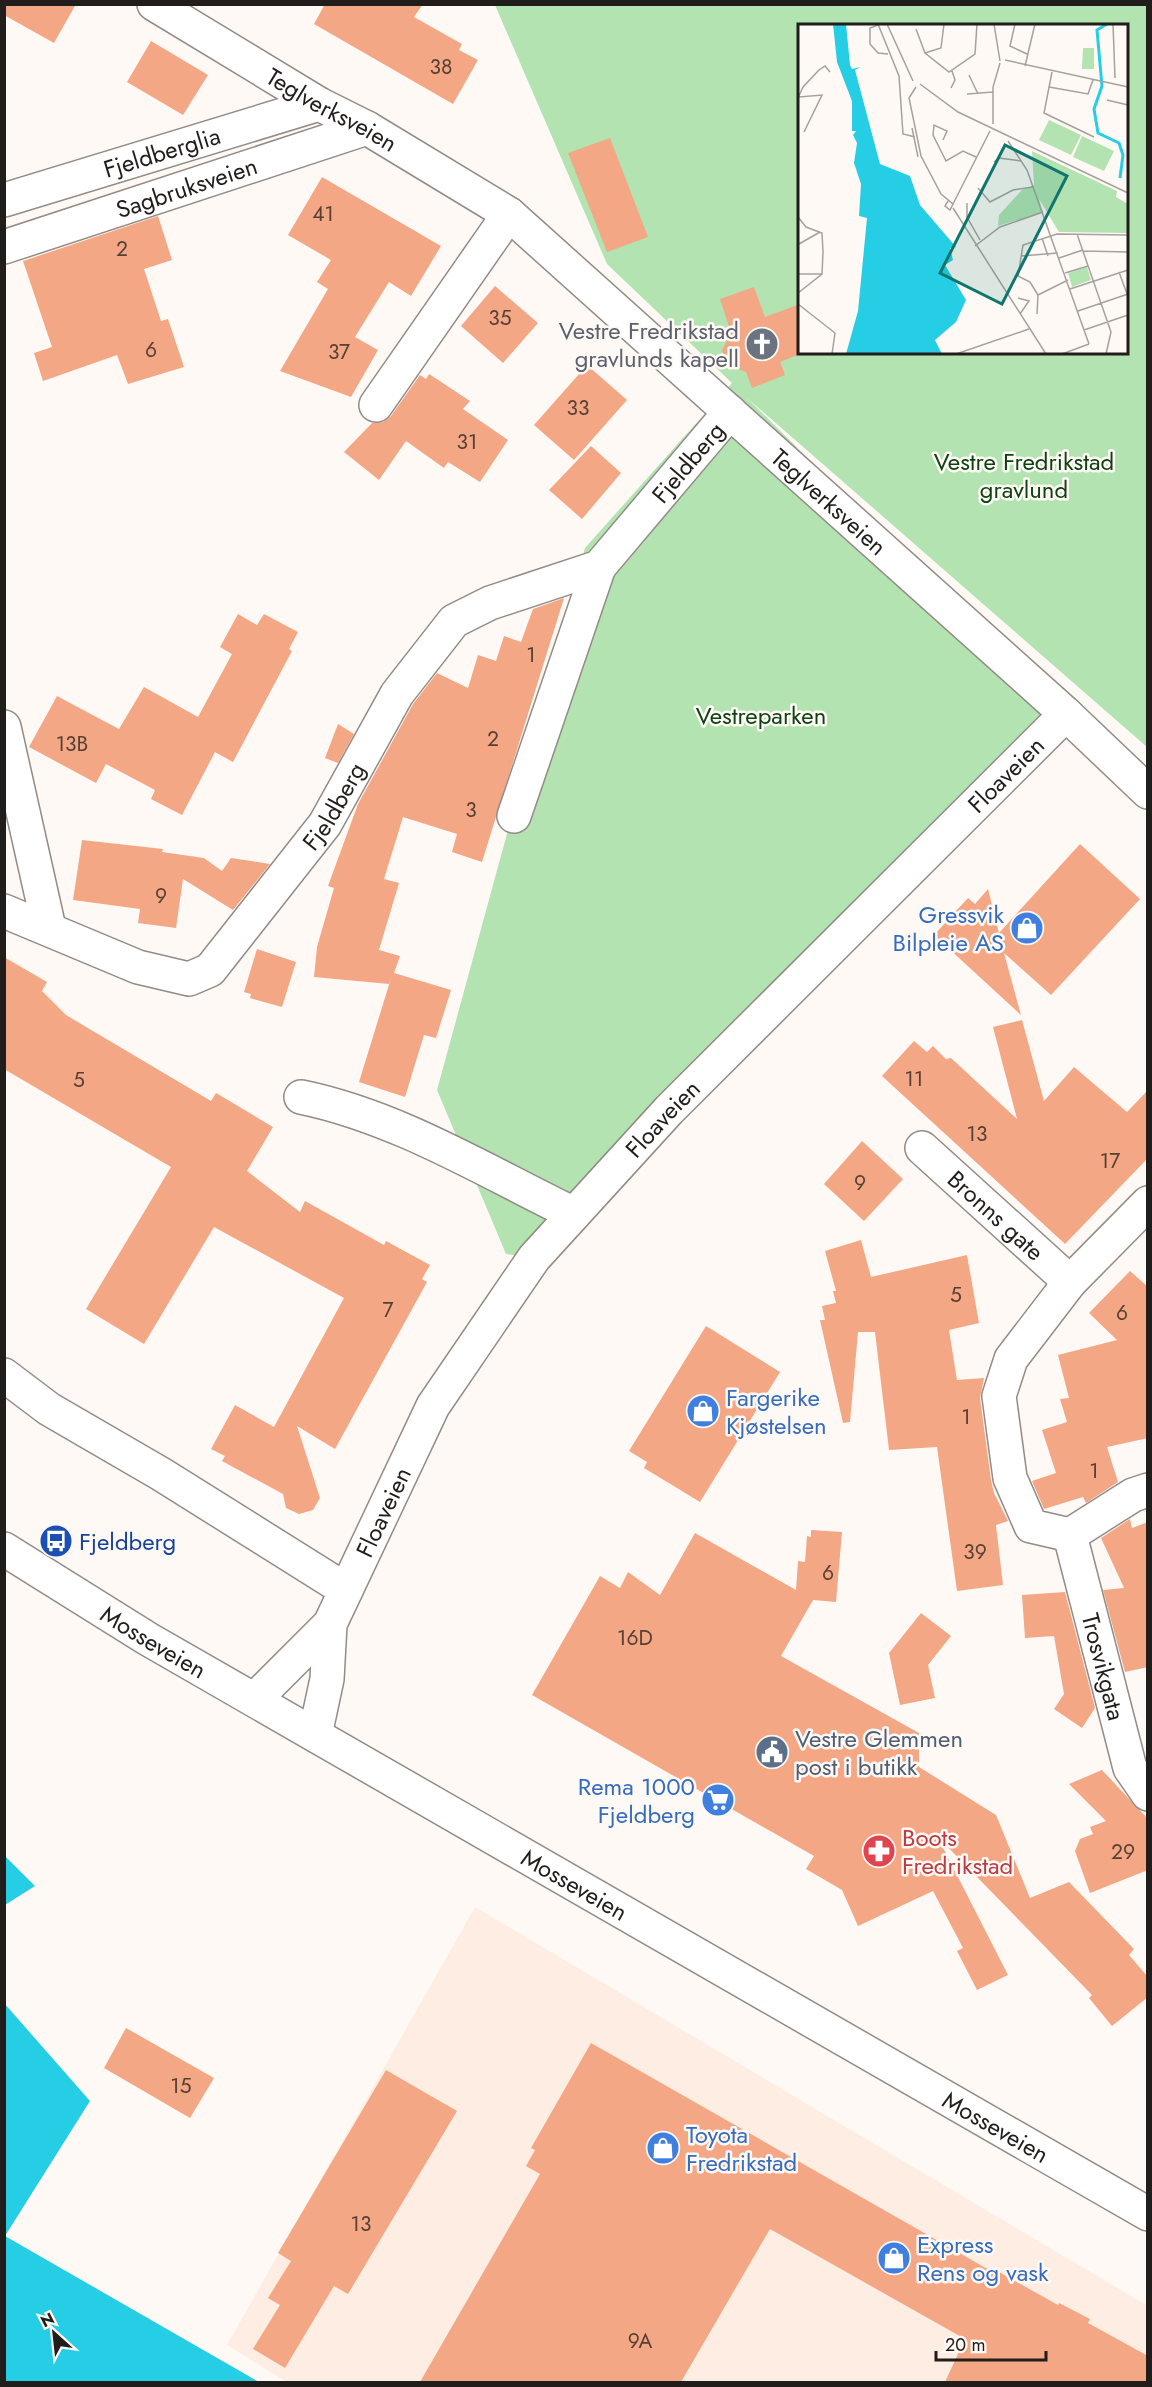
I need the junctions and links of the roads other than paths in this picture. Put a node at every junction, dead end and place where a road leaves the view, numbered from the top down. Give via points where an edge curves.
1 (154, 4) edge
2 (319, 104) junction
3 (368, 128) junction
4 (4, 201) edge
5 (509, 214) junction
6 (4, 247) edge
7 (376, 405) dead end
8 (730, 412) junction
9 (599, 567) junction
10 (1066, 714) junction
11 (4, 727) edge
12 (1148, 792) edge
13 (514, 816) dead end
14 (4, 911) edge
15 (49, 928) junction
16 (301, 1097) dead end
17 (922, 1148) dead end
18 (1148, 1203) edge
19 (574, 1214) junction
20 (1070, 1282) junction
21 (4, 1375) edge
22 (1148, 1490) edge
23 (1070, 1535) junction
24 (4, 1549) edge
25 (346, 1590) junction
26 (330, 1624) junction
27 (255, 1699) junction
28 (315, 1735) junction
29 (1148, 1794) edge
30 (1148, 2214) edge

1 - 2 street, Teglverksveien
2 - 3 street, Teglverksveien
2 - 4 street, Fjeldberglia
3 - 5 street, Teglverksveien
3 - 6 street, Sagbruksveien
5 - 7 street
5 - 8 street, Teglverksveien
8 - 9 street, Fjeldberg
8 - 10 street, Teglverksveien
9 - 13 street, Fjeldberg
9 - 15 street, Fjeldberg via 490,603 454,621 397,694 325,824 210,970 189,979 138,967
10 - 12 street, Teglverksveien
10 - 19 street, Floaveien via 669,1110
11 - 15 street
14 - 15 street, Fjeldberg
16 - 19 street via 342,1106 394,1125
17 - 20 street, Bronns gate
18 - 20 street
19 - 25 street, Floaveien via 534,1258 433,1406
20 - 23 street via 1011,1359 999,1396 1010,1478 1031,1526
21 - 25 street via 49,1409
22 - 23 street via 1133,1495
23 - 29 street, Trosvikgata via 1130,1768
24 - 27 street, Mosseveien via 148,1639
25 - 26 street, Floaveien
26 - 27 street, Floaveien
26 - 28 street, Floaveien via 327,1679
27 - 28 street, Mosseveien
28 - 30 street, Mosseveien

